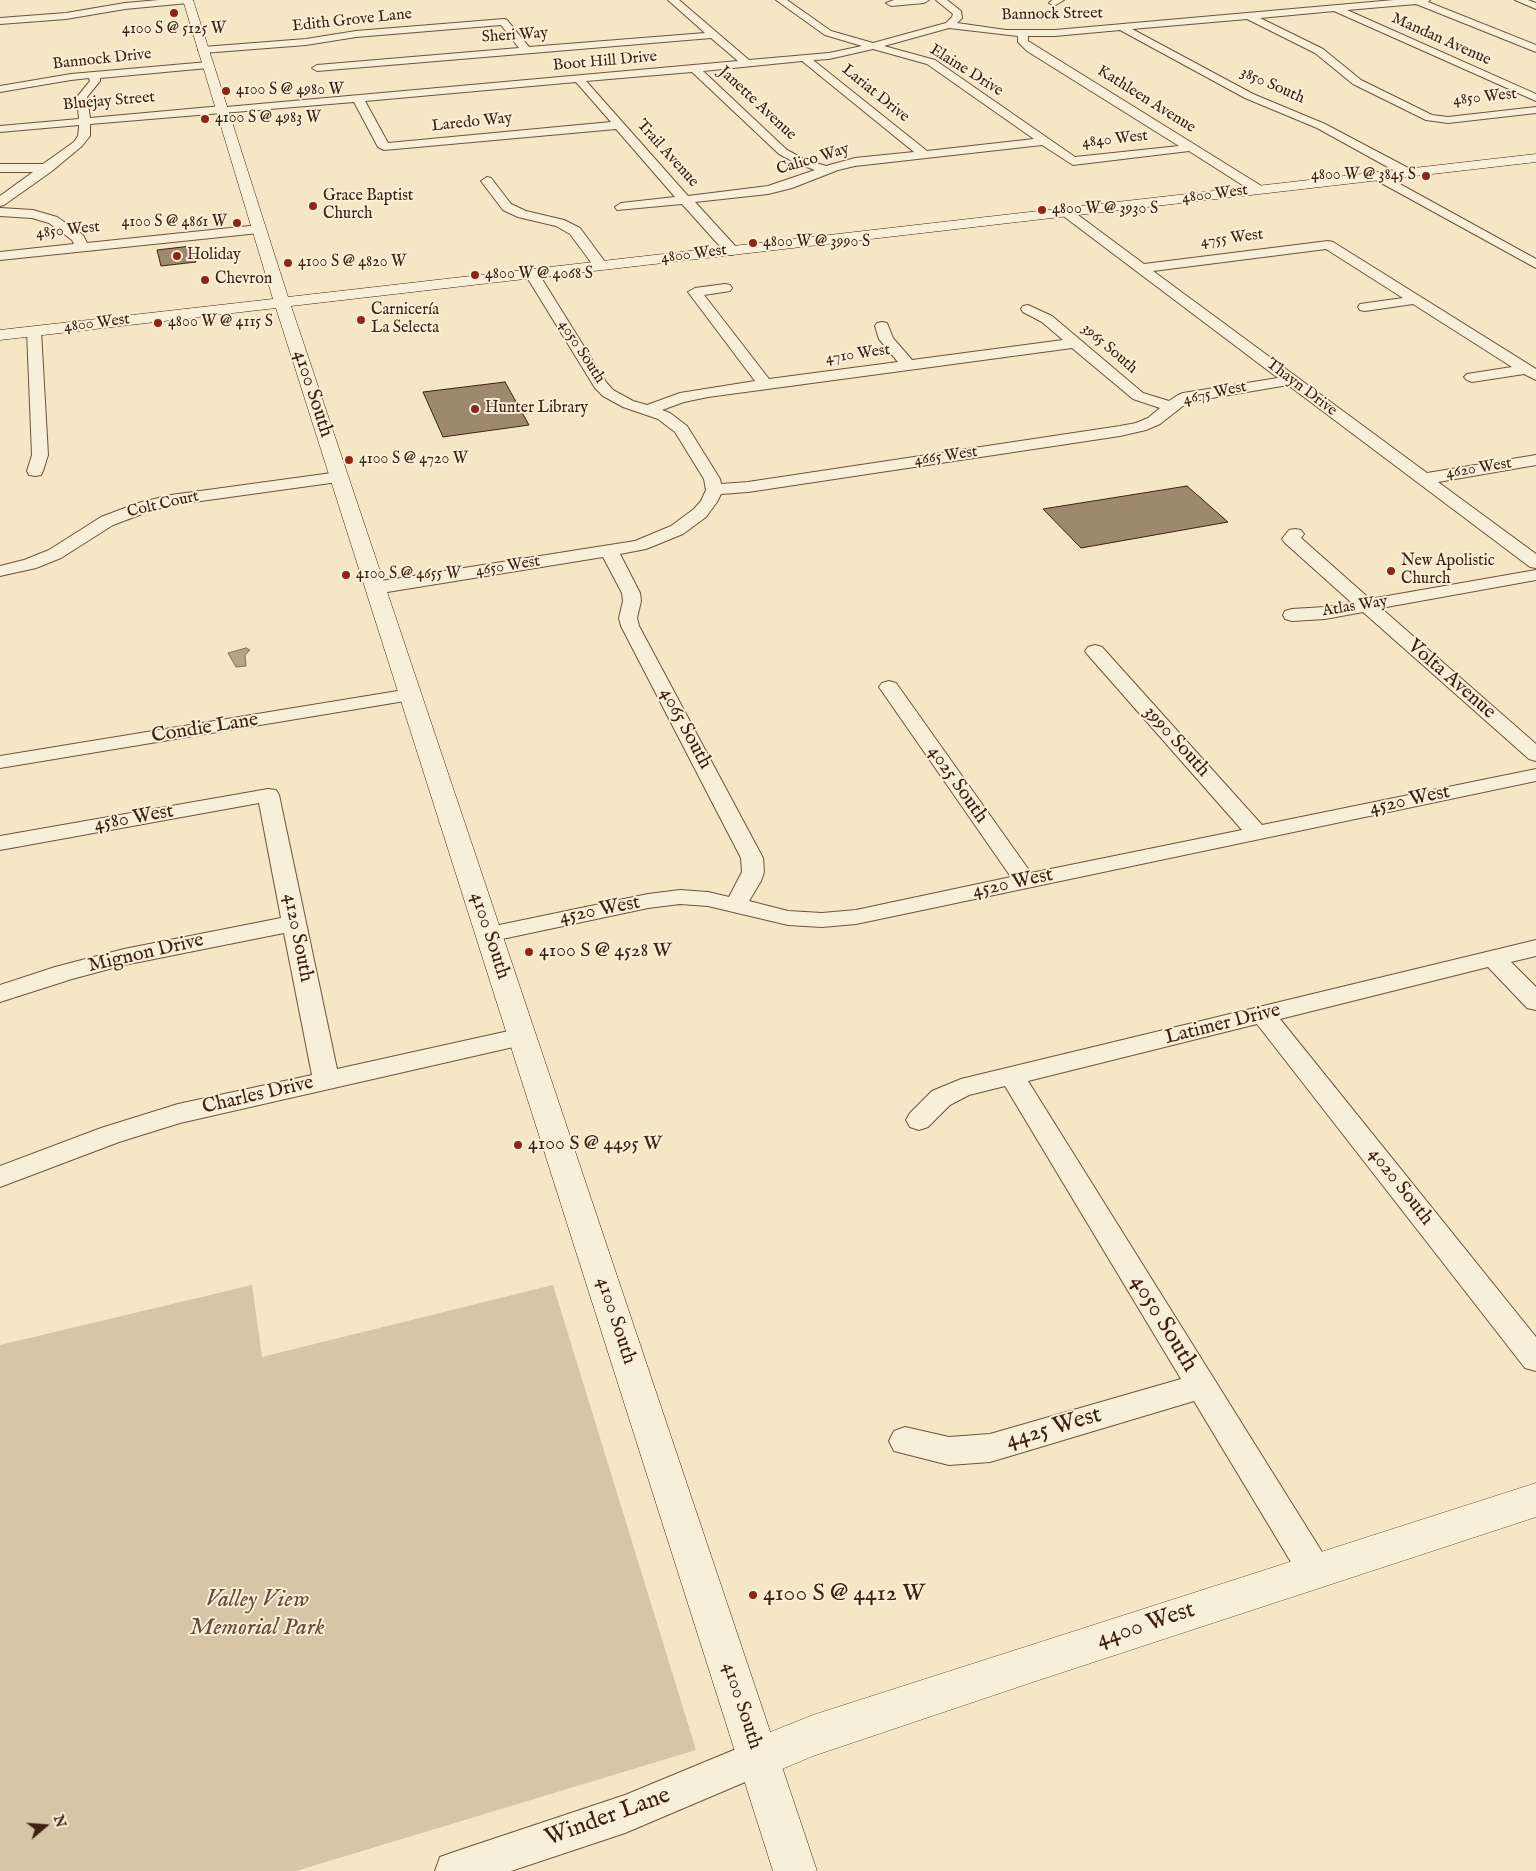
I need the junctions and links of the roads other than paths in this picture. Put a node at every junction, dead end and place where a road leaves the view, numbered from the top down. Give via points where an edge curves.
1 (188, 0) edge
2 (673, 0) edge
3 (781, 0) edge
4 (924, 0) edge
5 (941, 0) edge
6 (1425, 0) edge
7 (1520, 0) edge
8 (1418, 1) edge
9 (891, 3) dead end
10 (75, 4) dead end
11 (1536, 6) edge
12 (1334, 8) junction
13 (95, 11) junction
14 (1249, 16) junction
15 (0, 21) edge
16 (949, 25) junction
17 (1123, 28) junction
18 (1023, 34) junction
19 (714, 35) junction
20 (876, 46) junction
21 (1536, 49) edge
22 (203, 50) junction
23 (526, 50) junction
24 (805, 59) junction
25 (747, 64) junction
26 (208, 65) junction
27 (318, 68) dead end
28 (695, 69) junction
29 (94, 75) junction
30 (578, 79) junction
31 (0, 89) edge
32 (1536, 98) edge
33 (358, 99) junction
34 (222, 110) junction
35 (1536, 110) edge
36 (85, 121) junction
37 (496, 124) dead end
38 (618, 125) junction
39 (0, 129) edge
40 (504, 136) junction
41 (1045, 141) junction
42 (1189, 148) junction
43 (926, 155) junction
44 (1536, 158) edge
45 (1073, 161) joint
46 (0, 168) edge
47 (48, 168) junction
48 (826, 170) junction
49 (1408, 173) junction
50 (1378, 176) junction
51 (487, 181) dead end
52 (1258, 190) junction
53 (686, 200) junction
54 (0, 202) edge
55 (621, 207) dead end
56 (0, 212) edge
57 (1066, 212) junction
58 (259, 229) junction
59 (82, 248) junction
60 (732, 251) junction
61 (0, 256) edge
62 (1536, 264) edge
63 (601, 266) junction
64 (1141, 268) junction
65 (532, 274) junction
66 (725, 288) dead end
67 (1415, 300) junction
68 (282, 303) junction
69 (1365, 307) dead end
70 (1028, 309) dead end
71 (882, 326) dead end
72 (34, 331) junction
73 (0, 335) edge
74 (1076, 343) junction
75 (910, 366) junction
76 (1531, 372) edge
77 (1472, 377) dead end
78 (1291, 380) junction
79 (766, 385) junction
80 (1171, 407) junction
81 (648, 410) junction
82 (1536, 460) edge
83 (35, 471) dead end
84 (339, 477) junction
85 (1423, 479) junction
86 (714, 490) junction
87 (1295, 534) dead end
88 (609, 551) junction
89 (1536, 563) edge
90 (0, 571) edge
91 (1536, 575) edge
92 (375, 588) junction
93 (1367, 605) junction
94 (1292, 615) dead end
95 (1095, 651) dead end
96 (889, 687) dead end
97 (410, 695) junction
98 (1536, 755) edge
99 (0, 762) edge
100 (1536, 775) edge
101 (268, 796) joint
102 (1257, 833) junction
103 (0, 843) edge
104 (1026, 882) junction
105 (735, 905) junction
106 (294, 923) junction
107 (488, 934) junction
108 (1536, 948) edge
109 (1494, 958) junction
110 (0, 994) edge
111 (1536, 1002) edge
112 (1263, 1015) junction
113 (522, 1037) junction
114 (1012, 1076) junction
115 (326, 1080) junction
116 (919, 1120) dead end
117 (0, 1176) edge
118 (1536, 1359) edge
119 (1202, 1386) junction
120 (905, 1441) dead end
121 (1536, 1500) edge
122 (1315, 1572) junction
123 (758, 1758) junction
124 (454, 1871) edge
125 (795, 1871) edge

1 - 13 street
1 - 22 main road, 4100 South
2 - 19 street, Janette Avenue
3 - 20 street, Elaine Drive via 824,31
4 - 9 street
5 - 16 street via 958,13
6 - 8 street, Bannock Street
7 - 11 street
8 - 12 street, Bannock Street
8 - 21 street
10 - 13 street
12 - 14 street, Bannock Street
12 - 32 street, Mandan Avenue
13 - 15 street
14 - 17 street, Bannock Street
14 - 35 street, 4850 West via 1319,51 1363,85 1427,116 1438,119
16 - 18 street, Bannock Street
16 - 20 street, Boot Hill Drive
17 - 18 street, Bannock Street
17 - 49 street, 3850 South via 1249,96 1321,126
18 - 42 street, Kathleen Avenue via 1023,42 1028,46
19 - 23 street, Sheri Way
19 - 25 street, Janette Avenue
20 - 24 street, Boot Hill Drive
20 - 41 street, Elaine Drive via 932,62
22 - 23 street, Edith Grove Lane via 504,22
22 - 26 main road, 4100 South
23 - 27 street, Sheri Way
24 - 25 street, Boot Hill Drive
24 - 43 street, Lariat Drive
25 - 28 street, Boot Hill Drive
26 - 29 street, Bannock Drive
26 - 34 main road, 4100 South
28 - 30 street, Boot Hill Drive
28 - 48 street, Janette Avenue via 783,152
29 - 31 street, Bannock Drive
29 - 36 street via 95,81 82,97
30 - 33 street, Boot Hill Drive
30 - 38 street, Trail Avenue
33 - 34 street, Boot Hill Drive
33 - 40 street, Laredo Way via 384,148
34 - 36 street, Bluejay Street
34 - 58 main road, 4100 South
36 - 39 street, Bluejay Street
36 - 47 street via 84,136 78,144
37 - 40 street
38 - 40 street, Laredo Way
38 - 53 street, Trail Avenue
41 - 43 street, Calico Way
41 - 45 street, Elaine Drive
42 - 45 street, 4840 West
42 - 52 street, Kathleen Avenue
43 - 48 street, Calico Way via 850,163
44 - 49 main road, 4800 West
46 - 47 street
47 - 54 street
48 - 53 street, Calico Way via 776,188
49 - 50 main road, 4800 West
50 - 52 main road, 4800 West
50 - 62 street
51 - 63 street via 506,208 560,223 575,231
52 - 57 main road, 4800 West
53 - 55 street, Calico Way
53 - 60 street, Trail Avenue
56 - 59 street via 33,214 53,220 78,238
57 - 60 main road, 4800 West
57 - 64 street, Thayn Drive
58 - 59 street, 4850 West
58 - 68 main road, 4100 South
59 - 61 street, 4850 West
60 - 63 main road, 4800 West
63 - 65 main road, 4800 West
64 - 67 street, 4755 West via 1328,245
64 - 78 street, Thayn Drive
65 - 68 main road, 4800 West
65 - 81 street, 4050 South via 600,385 618,400
66 - 79 street via 695,292
67 - 69 street
67 - 76 street
68 - 72 main road, 4800 West
68 - 84 main road, 4100 South
70 - 74 street, 3965 South via 1047,319
71 - 75 street via 886,339
72 - 73 main road, 4800 West
72 - 83 street via 40,455
74 - 75 street, 4710 West
74 - 80 street, 3965 South via 1138,396
75 - 79 street, 4710 West
76 - 77 street
78 - 80 street, 4675 West via 1193,396 1177,401
78 - 85 street, Thayn Drive
79 - 81 street, 4710 West via 680,398
80 - 86 street, 4665 West via 1154,421 1120,431
81 - 86 street, 4050 South via 664,416 680,429 706,467
82 - 85 street, 4620 West
84 - 90 street, Colt Court via 171,500 144,507 107,521 55,554
84 - 92 main road, 4100 South
85 - 89 street, Thayn Drive
86 - 88 street, 4650 West via 709,502 688,523 660,538
87 - 93 street, Volta Avenue via 1292,539
88 - 92 street, 4650 West
88 - 105 street, 4065 South via 631,593 630,626 752,858 750,881
91 - 93 street, Atlas Way
92 - 97 main road, 4100 South
93 - 94 street, Atlas Way
93 - 98 street, Volta Avenue
95 - 102 street, 3990 South
96 - 104 street, 4025 South
97 - 99 street, Condie Lane
97 - 107 main road, 4100 South
100 - 102 street, 4520 West
101 - 103 street, 4580 West
101 - 106 street, 4120 South
102 - 104 street, 4520 West
104 - 105 street, 4520 West via 838,919 788,918
105 - 107 street, 4520 West via 694,898 665,898
106 - 110 street, Mignon Drive via 124,957
106 - 115 street, 4120 South
107 - 113 main road, 4100 South
108 - 109 street, Latimer Drive
109 - 111 street
109 - 112 street, Latimer Drive
112 - 114 street, Latimer Drive
112 - 118 street, 4020 South
113 - 115 street, Charles Drive
113 - 123 main road, 4100 South
114 - 116 street, Latimer Drive via 950,1093
114 - 119 street, 4050 South
115 - 117 street, Charles Drive via 145,1123
119 - 120 street, 4425 West via 990,1448 949,1451
119 - 122 street, 4050 South
121 - 122 main road, 4400 West
122 - 123 main road, 4400 West via 1033,1662 813,1736
123 - 124 street, Winder Lane via 625,1814
123 - 125 main road, 4100 South

